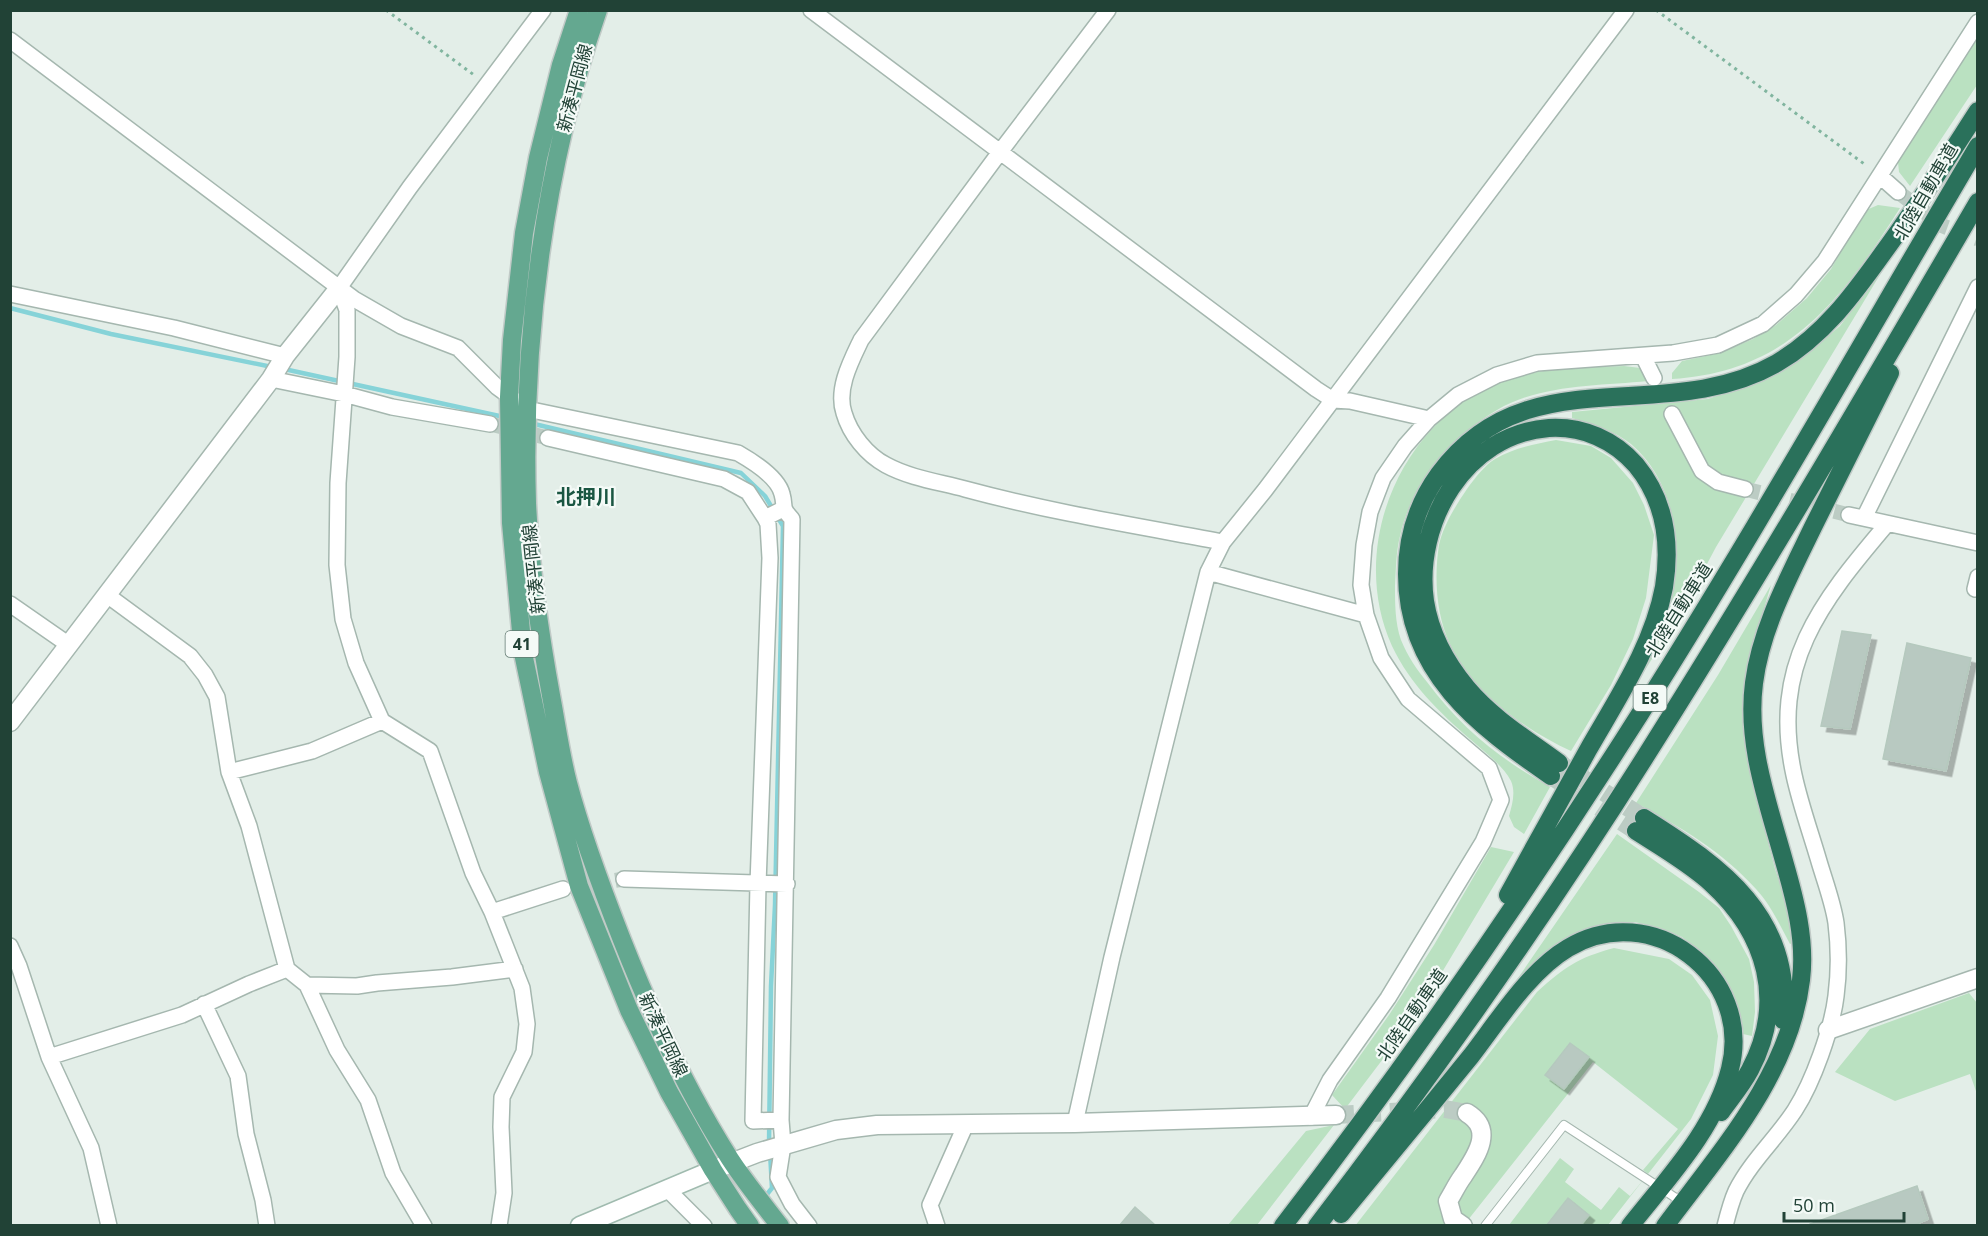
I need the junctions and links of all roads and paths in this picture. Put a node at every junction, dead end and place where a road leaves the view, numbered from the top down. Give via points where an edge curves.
1 (386, 10) edge
2 (543, 10) edge
3 (579, 10) edge
4 (598, 10) edge
5 (811, 10) edge
6 (1108, 10) edge
7 (1626, 10) edge
8 (1656, 10) edge
9 (1977, 22) edge
10 (10, 40) edge
11 (487, 85) junction
12 (1977, 111) edge
13 (1977, 146) edge
14 (1000, 152) junction
15 (1880, 176) junction
16 (1898, 192) tunnel mouth
17 (1977, 202) edge
18 (1962, 229) junction
19 (1977, 287) edge
20 (339, 288) junction
21 (10, 294) edge
22 (285, 356) junction
23 (1643, 356) junction
24 (1654, 378) dead end
25 (271, 379) junction
26 (344, 394) junction
27 (509, 397) junction
28 (1333, 400) junction
29 (527, 409) junction
30 (1672, 414) dead end
31 (1429, 419) junction
32 (490, 424) tunnel mouth
33 (548, 438) tunnel mouth
34 (1745, 489) tunnel mouth
35 (783, 509) junction
36 (765, 518) junction
37 (1887, 524) junction
38 (1223, 542) junction
39 (1977, 543) edge
40 (1208, 572) junction
41 (107, 595) junction
42 (10, 604) edge
43 (1366, 615) junction
44 (69, 645) junction
45 (382, 721) junction
46 (10, 722) edge
47 (229, 772) junction
48 (624, 879) tunnel mouth
49 (758, 884) junction
50 (787, 884) junction
51 (563, 889) tunnel mouth
52 (492, 912) junction
53 (10, 946) edge
54 (287, 969) junction
55 (515, 969) junction
56 (1977, 978) edge
57 (307, 985) junction
58 (1453, 994) junction
59 (204, 1004) junction
60 (1828, 1030) junction
61 (49, 1057) junction
62 (1772, 1070) junction
63 (1467, 1113) dead end
64 (1336, 1115) tunnel mouth
65 (1311, 1117) junction
66 (779, 1120) junction
67 (1075, 1123) junction
68 (966, 1124) junction
69 (1694, 1143) junction
70 (783, 1144) junction
71 (731, 1161) junction
72 (713, 1170) junction
73 (1660, 1188) junction
74 (667, 1189) junction
75 (1682, 1202) junction
76 (109, 1226) edge
77 (267, 1226) edge
78 (424, 1226) edge
79 (499, 1226) edge
80 (580, 1226) edge
81 (704, 1226) edge
82 (750, 1226) edge
83 (780, 1226) edge
84 (809, 1226) edge
85 (937, 1226) edge
86 (1283, 1226) edge
87 (1317, 1226) edge
88 (1331, 1226) edge
89 (1463, 1226) edge
90 (1485, 1226) edge
91 (1630, 1226) edge
92 (1665, 1226) edge
93 (1725, 1226) edge

1 - 11 path
2 - 11 street
3 - 27 main road, 新湊平岡線 / 41 via 561,65 526,222
4 - 29 main road, 新湊平岡線 / 41 via 558,152 538,268
5 - 14 street
6 - 14 street
7 - 28 street
8 - 15 path
9 - 15 street
10 - 20 street
11 - 20 street
12 - 58 highway via 1851,298 1796,350 1754,374 1707,388 1571,400 1524,410 1481,432 1463,447 1421,503 1408,549 1407,595 1412,620 1431,665 1459,703 1494,735 1555,769 1485,707 1440,648 1425,603 1423,579 1424,557 1438,511 1462,473 1497,444 1537,429 1578,430 1613,445 1644,475 1656,495 1667,541 1663,589 1637,662
13 - 58 highway, 北陸自動車道 / E8 via 1691,631 1542,865
14 - 28 street
14 - 38 street via 861,340 842,389 843,412 854,436 885,464 907,473 1022,504
15 - 16 street
15 - 23 street via 1825,261 1796,296 1763,324 1718,345
17 - 18 highway, E8
18 - 62 highway via 1794,567 1759,654 1752,712 1754,738 1796,906 1802,955 1797,1002
18 - 87 highway, E8 via 1645,757 1495,983
19 - 37 street via 1857,516
20 - 22 street
20 - 26 street via 346,310
20 - 27 street via 402,326 458,348
21 - 22 street
22 - 25 street
23 - 24 street
23 - 31 street via 1537,363 1497,375 1458,395
25 - 26 street
25 - 41 street
26 - 32 street via 392,407
26 - 45 street via 337,565 343,619 356,663
27 - 29 street
27 - 72 main road, 新湊平岡線 / 41 via 511,523 523,653 551,784 579,886 629,1010
28 - 31 street
28 - 38 street
29 - 35 street via 738,453 762,467 782,492
29 - 71 main road, 新湊平岡線 / 41 via 527,504 532,564 543,649 568,781 601,886 647,1003 688,1089
30 - 34 street via 1702,471 1718,482
31 - 43 street via 1383,478 1371,512 1361,585
33 - 36 street via 724,479 748,492
35 - 36 street
35 - 50 street via 792,519
36 - 49 street via 770,558
37 - 39 street
37 - 60 street via 1836,585 1817,615 1802,645 1788,711 1794,775 1836,922 1836,996
38 - 40 street
40 - 43 street
40 - 67 street
41 - 44 street
41 - 47 street via 190,656 205,675 217,697
42 - 44 street
43 - 65 street via 1381,658 1408,699 1489,768 1501,800 1483,842 1388,998 1330,1080
44 - 46 street
45 - 47 street via 312,750
45 - 52 street via 430,751 473,873
47 - 54 street via 249,826
48 - 49 street
49 - 50 street
49 - 66 street via 753,1121
50 - 66 street
51 - 52 street
52 - 55 street
53 - 61 street
54 - 57 street
54 - 59 street
55 - 57 street via 357,986
55 - 79 street via 527,1024 524,1052 502,1097 504,1193
56 - 60 street
57 - 78 street via 337,1050 368,1100 393,1173
58 - 86 highway, 北陸自動車道 / E8
59 - 61 street via 182,1015
59 - 77 street via 238,1076 246,1134
60 - 93 street via 1795,1110 1735,1193
61 - 76 street via 91,1148
62 - 69 highway via 1785,997 1783,972 1768,930 1748,899 1719,869 1679,840 1640,824 1726,897 1751,931 1765,968 1768,1008 1759,1050 1737,1091
62 - 75 highway via 1742,1120
63 - 89 street via 1477,1119 1481,1141 1476,1159 1448,1201 1453,1219
64 - 65 street
65 - 67 street
66 - 70 street
67 - 68 street
68 - 70 street via 878,1125 836,1130
68 - 85 street via 930,1205
69 - 73 highway
69 - 88 highway via 1714,1110 1730,1069 1733,1026 1728,1006 1719,986 1690,955 1662,939 1610,933 1568,948 1533,978
70 - 71 street
70 - 84 street via 778,1178
71 - 72 street
71 - 83 main road, 新湊平岡線 / 41
72 - 74 street
72 - 82 main road, 新湊平岡線 / 41
73 - 75 lane
73 - 90 lane via 1564,1125
73 - 91 highway
74 - 80 street
74 - 81 street
75 - 92 highway

